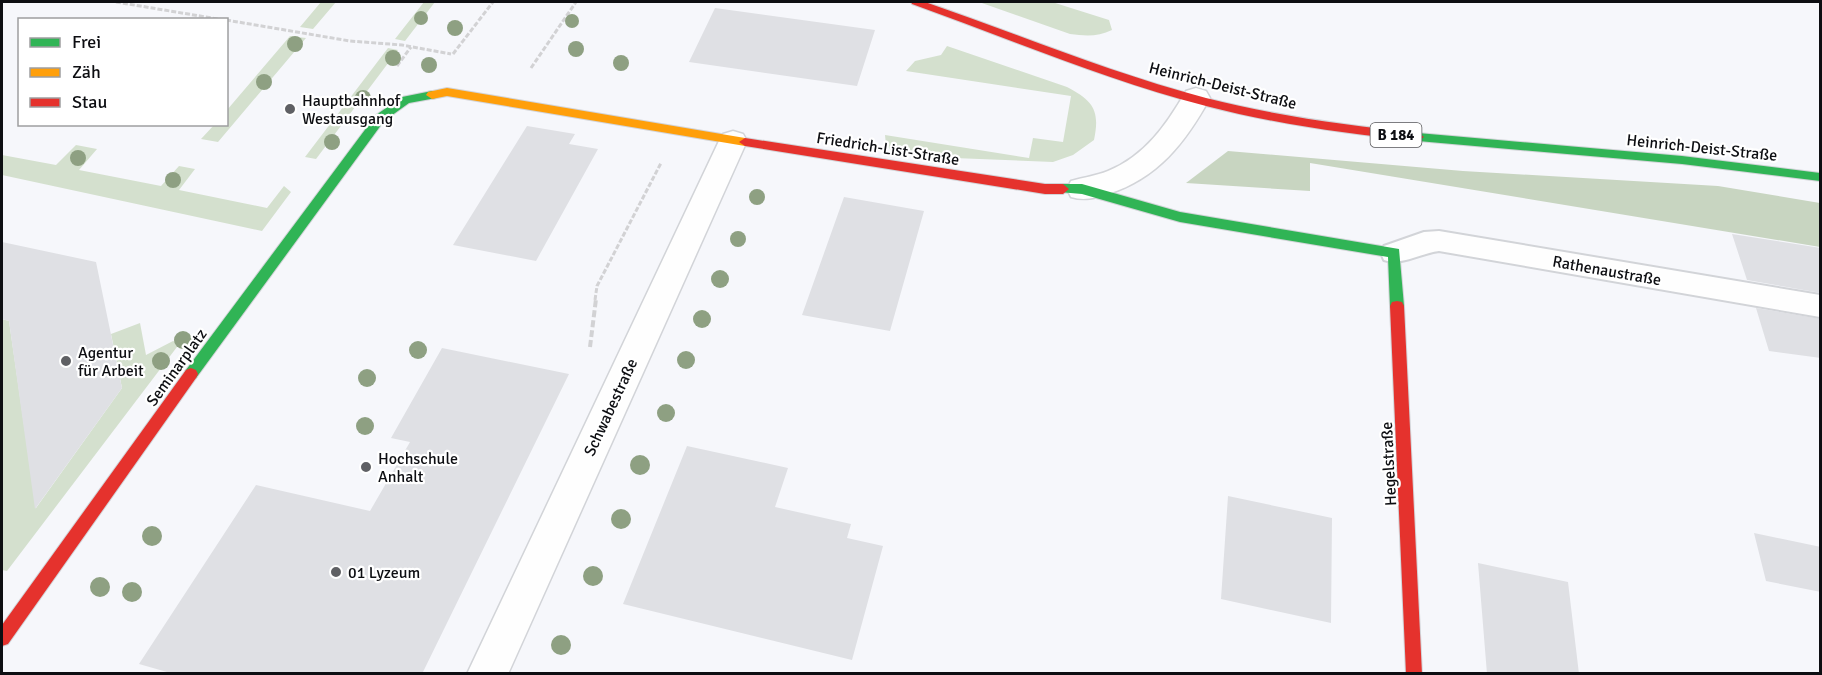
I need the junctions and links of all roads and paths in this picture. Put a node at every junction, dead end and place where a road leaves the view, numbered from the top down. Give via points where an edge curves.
1 (116, 2) edge
2 (493, 2) edge
3 (576, 2) edge
4 (916, 2) edge
5 (213, 18) edge
6 (228, 21) edge
7 (411, 47) dead end
8 (453, 54) dead end
9 (531, 68) dead end
10 (1196, 98) junction
11 (380, 118) joint
12 (678, 131) junction
13 (733, 141) junction
14 (1821, 177) edge
15 (1082, 189) junction
16 (1394, 253) junction
17 (1821, 306) edge
18 (590, 352) dead end
19 (2, 638) edge
20 (487, 674) edge
21 (1414, 674) edge

1 - 5 path
2 - 8 path
3 - 9 path
4 - 10 street, Heinrich-Deist-Straße / B 184
6 - 7 path
10 - 14 street, Heinrich-Deist-Straße / B 184 via 1263,115 1343,128 1447,141 1689,160
10 - 15 street via 1183,123 1147,163 1108,185
11 - 12 street, Friedrich-List-Straße via 406,100 447,92
11 - 19 street, Seminarplatz
12 - 13 street, Friedrich-List-Straße
12 - 18 path via 597,286
13 - 15 street, Friedrich-List-Straße via 1045,189
13 - 20 street, Schwabestraße
15 - 16 street, Friedrich-List-Straße via 1180,217
16 - 17 lane, Rathenaustraße via 1439,241
16 - 21 street, Hegelstraße

